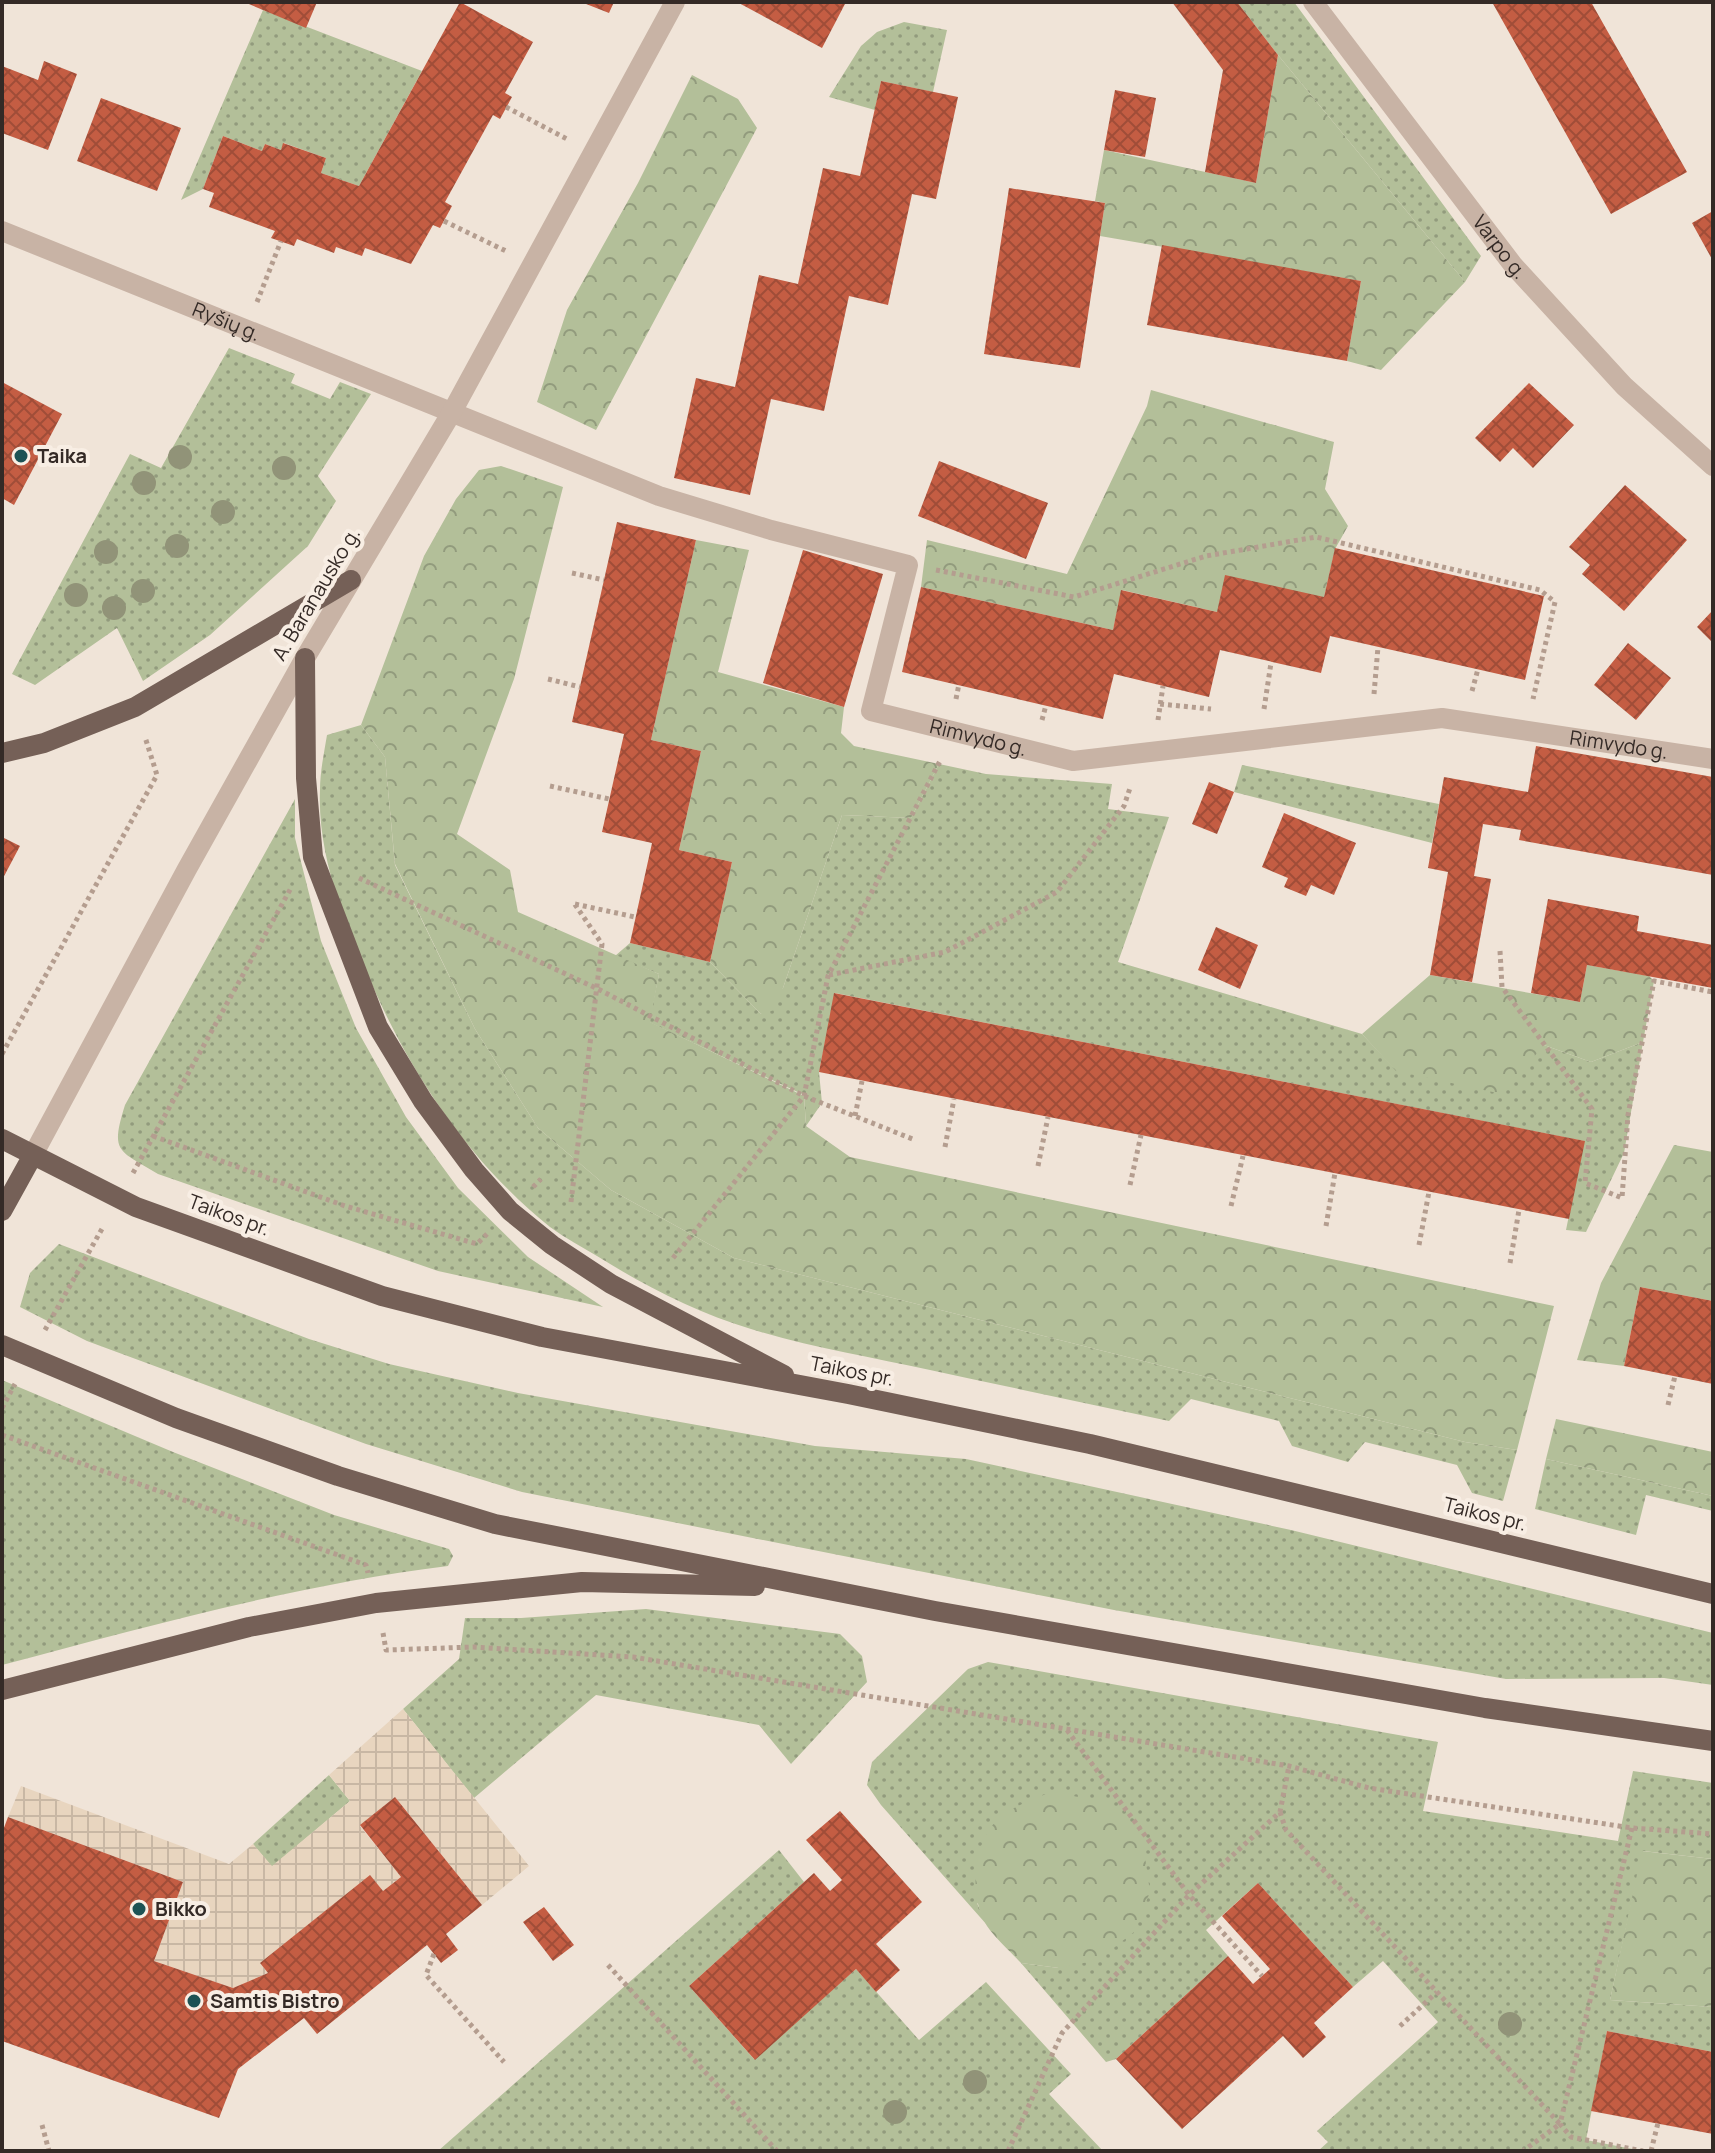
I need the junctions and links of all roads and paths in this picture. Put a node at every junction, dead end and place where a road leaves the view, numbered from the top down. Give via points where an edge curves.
1 (675, 2) edge
2 (1313, 2) edge
3 (506, 107) dead end
4 (593, 152) junction
5 (444, 221) dead end
6 (2, 231) edge
7 (281, 241) dead end
8 (532, 264) junction
9 (247, 329) junction
10 (452, 412) junction
11 (1713, 466) edge
12 (908, 565) junction
13 (572, 573) dead end
14 (351, 580) junction
15 (604, 580) dead end
16 (305, 658) junction
17 (1271, 663) dead end
18 (548, 679) dead end
19 (959, 684) dead end
20 (580, 687) dead end
21 (135, 707) junction
22 (1263, 715) dead end
23 (950, 730) junction
24 (1526, 730) junction
25 (2, 753) edge
26 (1142, 754) junction
27 (1713, 759) edge
28 (550, 786) dead end
29 (609, 799) dead end
30 (313, 857) junction
31 (359, 878) dead end
32 (635, 917) dead end
33 (1500, 951) dead end
34 (828, 976) junction
35 (598, 989) junction
36 (1713, 992) edge
37 (2, 1054) edge
38 (862, 1081) dead end
39 (804, 1096) junction
40 (954, 1099) dead end
41 (855, 1116) junction
42 (1048, 1117) dead end
43 (1141, 1135) dead end
44 (153, 1136) junction
45 (2, 1139) edge
46 (915, 1140) dead end
47 (945, 1147) dead end
48 (33, 1155) junction
49 (1243, 1156) dead end
50 (1038, 1166) dead end
51 (1335, 1173) dead end
52 (541, 1179) dead end
53 (1130, 1185) dead end
54 (1429, 1192) dead end
55 (119, 1200) junction
56 (571, 1202) dead end
57 (1231, 1206) dead end
58 (1519, 1210) dead end
59 (2, 1211) edge
60 (510, 1211) junction
61 (1326, 1226) dead end
62 (1419, 1245) dead end
63 (673, 1258) dead end
64 (1510, 1263) dead end
65 (2, 1345) edge
66 (29, 1358) junction
67 (1675, 1376) dead end
68 (805, 1386) junction
69 (1668, 1405) dead end
70 (2, 1408) edge
71 (2, 1435) edge
72 (366, 1565) dead end
73 (807, 1587) junction
74 (1713, 1594) edge
75 (386, 1650) dead end
76 (2, 1690) edge
77 (1067, 1730) junction
78 (1713, 1741) edge
79 (1289, 1766) junction
80 (1280, 1812) junction
81 (1632, 1828) junction
82 (1713, 1834) edge
83 (1189, 1895) junction
84 (434, 1954) dead end
85 (608, 1965) dead end
86 (1262, 1976) dead end
87 (1437, 1992) junction
88 (1400, 2026) dead end
89 (504, 2062) dead end
90 (1658, 2123) dead end
91 (1560, 2124) junction
92 (42, 2125) dead end
93 (49, 2151) edge
94 (777, 2151) edge
95 (1008, 2151) edge
96 (1523, 2151) edge
97 (1643, 2151) edge
98 (1651, 2151) edge

1 - 4 street, A. Baranausko g.
2 - 11 street, Varpo g. via 1513,265 1624,386
3 - 4 path
4 - 8 street, A. Baranausko g.
5 - 8 path
6 - 9 street, Ryšių g.
7 - 9 path
8 - 10 street, A. Baranausko g.
9 - 10 street, Ryšių g.
10 - 12 street via 659,496
10 - 14 street, A. Baranausko g.
12 - 23 street, Rimvydo g. via 871,711
12 - 24 path via 1074,597 1206,556 1316,537 1540,590 1555,602
13 - 15 path
14 - 16 street, A. Baranausko g.
14 - 21 main road
16 - 30 main road
16 - 48 street, A. Baranausko g.
17 - 22 path
18 - 20 path
19 - 23 path
21 - 25 main road via 44,743
21 - 37 path via 157,775
23 - 26 street, Rimvydo g. via 1073,761
23 - 34 path via 938,768
24 - 26 street, Rimvydo g. via 1442,718
24 - 27 street, Rimvydo g.
26 - 34 path via 1124,806 1057,892 945,952
28 - 29 path
30 - 44 path
30 - 60 main road via 378,1027 423,1101
31 - 35 path
32 - 35 path via 574,903 602,944
33 - 36 path via 1502,987 1592,1109 1585,1183 1622,1198 1628,1115 1654,981
34 - 39 path
35 - 39 path
35 - 56 path
38 - 41 path
39 - 41 path
39 - 63 path
40 - 47 path
41 - 46 path
42 - 50 path
43 - 53 path
44 - 55 path
44 - 60 path via 345,1206 477,1244
45 - 48 main road, Taikos pr.
48 - 55 main road, Taikos pr.
48 - 59 main road, A. Baranausko g.
49 - 57 path
51 - 61 path
52 - 60 path
54 - 62 path
55 - 66 path
55 - 68 main road, Taikos pr. via 382,1296 542,1337
58 - 64 path
60 - 68 main road via 611,1284
65 - 66 main road
66 - 70 path
66 - 73 main road via 324,1471 495,1524
67 - 69 path
68 - 74 main road, Taikos pr. via 1090,1444
71 - 72 path
73 - 76 main road via 582,1582 390,1601 249,1627
73 - 78 main road via 1485,1708
75 - 77 path via 474,1647 633,1657
77 - 79 path
77 - 83 path
79 - 80 path
79 - 81 path via 1369,1788
80 - 83 path
80 - 87 path via 1286,1830
81 - 82 path
81 - 91 path
83 - 86 path
83 - 95 path via 1062,2033
84 - 89 path via 426,1975
85 - 94 path
87 - 88 path
87 - 91 path
90 - 98 path
91 - 96 path
91 - 97 path via 1571,2137
92 - 93 path

